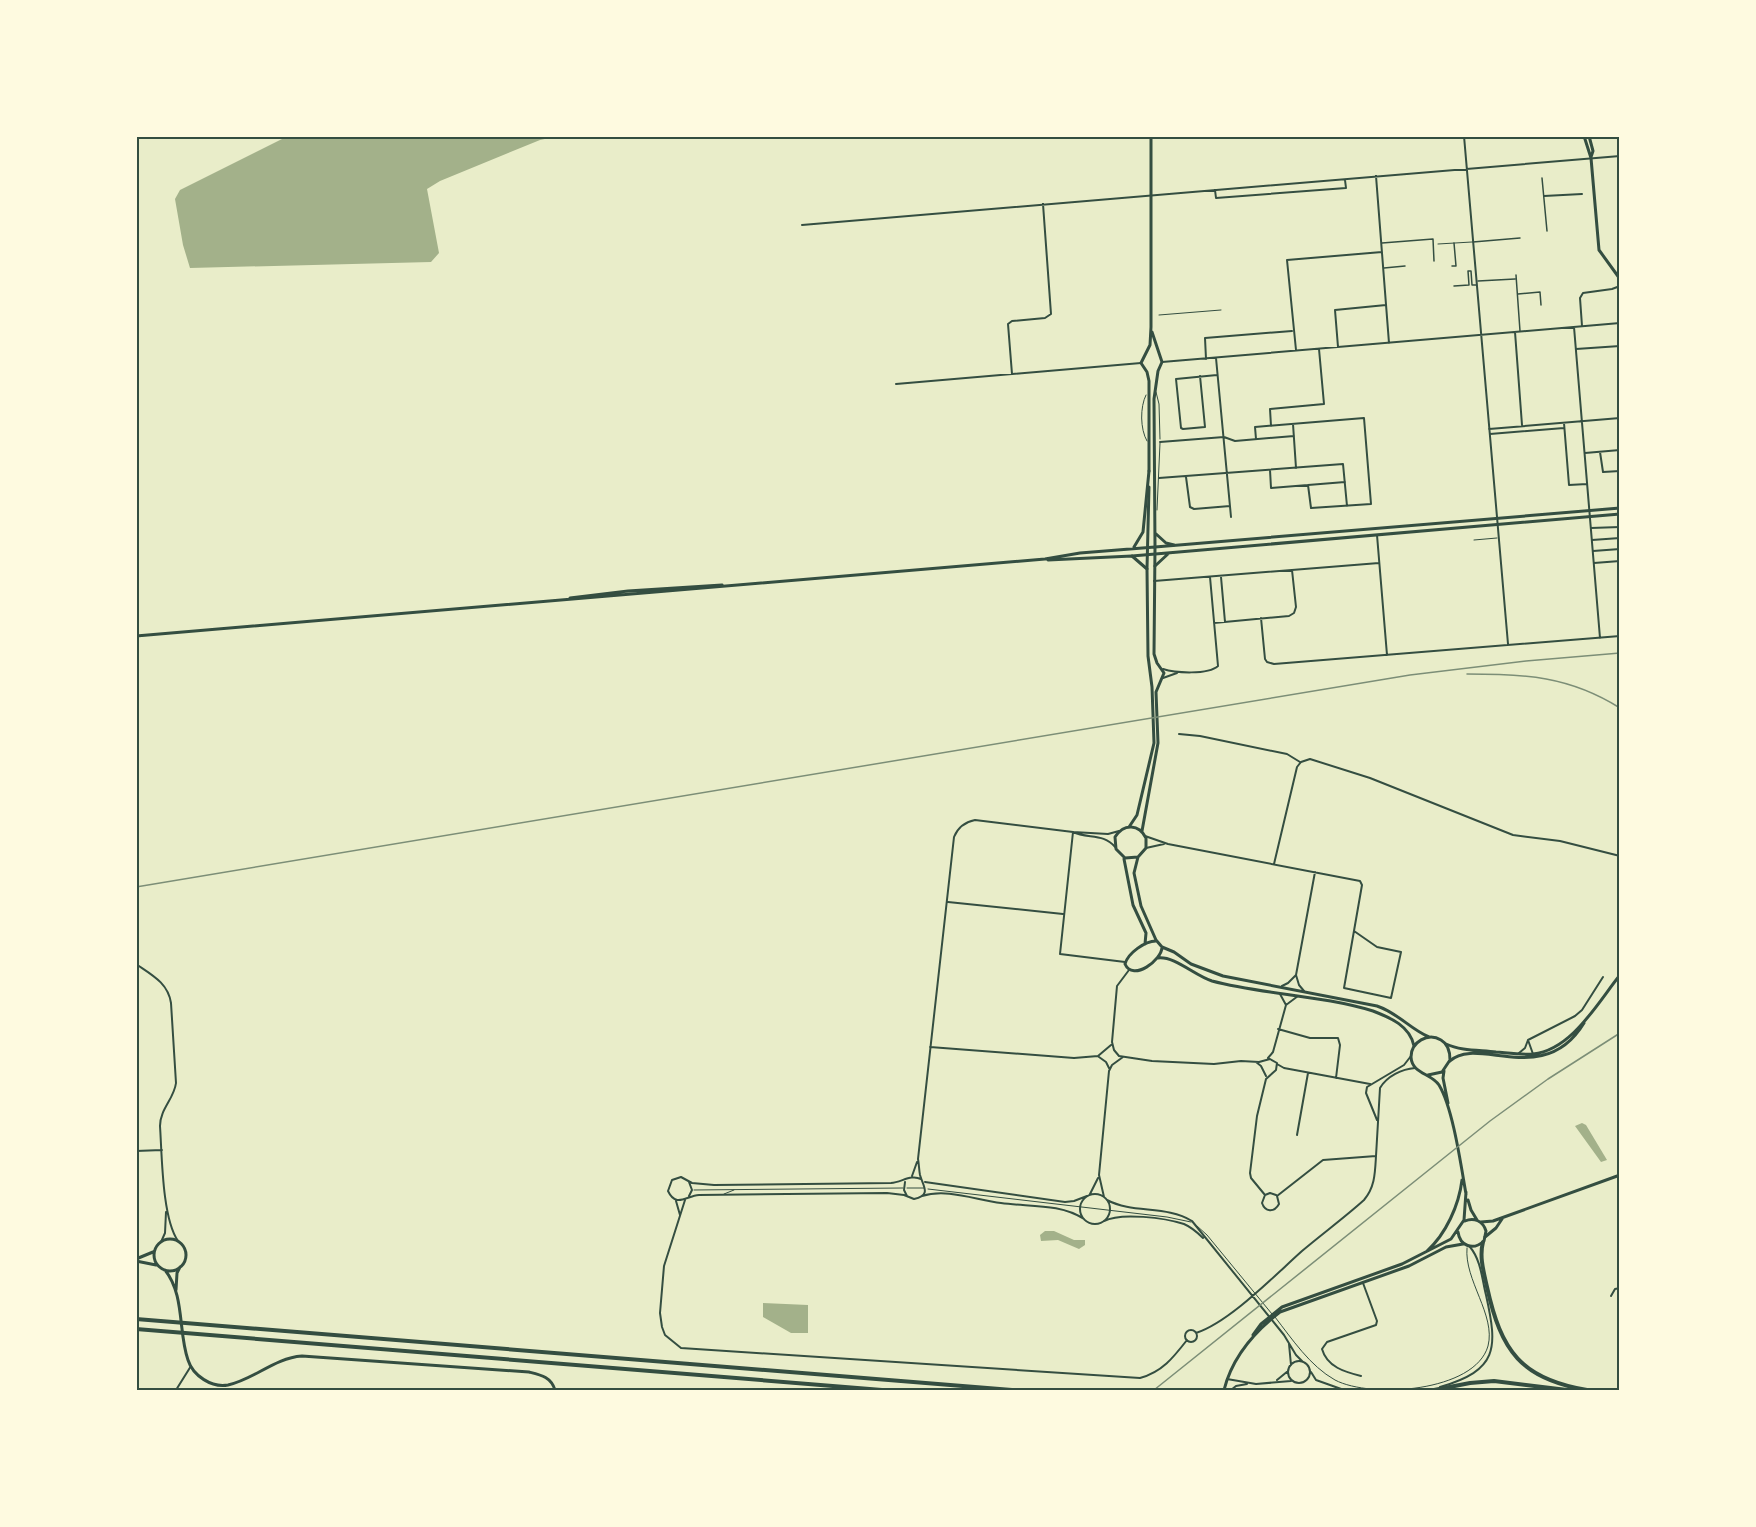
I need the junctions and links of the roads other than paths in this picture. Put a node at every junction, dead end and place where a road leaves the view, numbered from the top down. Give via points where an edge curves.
1 (1151, 136) edge
2 (1464, 136) edge
3 (1584, 136) edge
4 (1589, 136) edge
5 (1620, 156) edge
6 (1591, 158) junction
7 (1467, 168) junction
8 (1376, 176) junction
9 (1542, 178) dead end
10 (1345, 179) junction
11 (1215, 190) junction
12 (1582, 194) dead end
13 (1151, 195) junction
14 (1544, 196) junction
15 (1043, 204) junction
16 (802, 225) dead end
17 (1547, 231) dead end
18 (1520, 238) dead end
19 (1473, 242) junction
20 (1382, 243) junction
21 (1454, 243) junction
22 (1433, 244) junction
23 (1438, 244) joint
24 (1382, 252) junction
25 (1434, 261) dead end
26 (1405, 266) dead end
27 (1452, 266) dead end
28 (1383, 268) junction
29 (1620, 279) edge
30 (1477, 283) junction
31 (1454, 286) dead end
32 (1620, 286) edge
33 (1517, 294) junction
34 (1386, 305) junction
35 (1540, 305) dead end
36 (1221, 310) dead end
37 (1159, 315) dead end
38 (1619, 324) edge
39 (1582, 326) junction
40 (1151, 327) junction
41 (1574, 327) junction
42 (1293, 331) junction
43 (1515, 332) junction
44 (1520, 332) junction
45 (1481, 335) junction
46 (1389, 343) junction
47 (1620, 346) edge
48 (1338, 347) junction
49 (1319, 349) junction
50 (1576, 349) junction
51 (1296, 351) junction
52 (1147, 353) junction
53 (1158, 355) junction
54 (1216, 358) junction
55 (1206, 359) junction
56 (1141, 363) junction
57 (1162, 363) junction
58 (1158, 371) junction
59 (1147, 372) junction
60 (1012, 374) junction
61 (1217, 375) junction
62 (1200, 376) junction
63 (896, 384) dead end
64 (1155, 390) junction
65 (1620, 418) edge
66 (1582, 421) junction
67 (1564, 423) junction
68 (1293, 424) junction
69 (1271, 426) junction
70 (1522, 426) junction
71 (1564, 428) junction
72 (1489, 429) junction
73 (1160, 431) junction
74 (1490, 434) junction
75 (1294, 436) junction
76 (1224, 437) junction
77 (1256, 440) junction
78 (1154, 442) junction
79 (1160, 442) junction
80 (1620, 450) edge
81 (1600, 452) junction
82 (1585, 453) junction
83 (1296, 468) junction
84 (1270, 470) junction
85 (1149, 471) junction
86 (1620, 471) edge
87 (1227, 473) junction
88 (1186, 477) junction
89 (1159, 478) junction
90 (1345, 482) junction
91 (1587, 484) junction
92 (1308, 485) junction
93 (1347, 506) junction
94 (1230, 507) junction
95 (1620, 508) edge
96 (1590, 510) junction
97 (1154, 513) junction
98 (1620, 514) edge
99 (1590, 517) junction
100 (1231, 518) dead end
101 (1497, 519) junction
102 (1498, 524) junction
103 (1620, 527) edge
104 (1591, 528) junction
105 (1154, 532) junction
106 (1377, 534) junction
107 (1499, 538) junction
108 (1620, 538) edge
109 (1474, 540) dead end
110 (1592, 540) junction
111 (1176, 545) junction
112 (1147, 547) junction
113 (1155, 547) junction
114 (1132, 548) junction
115 (1620, 549) edge
116 (1593, 551) junction
117 (1170, 552) junction
118 (1155, 554) junction
119 (1147, 555) junction
120 (1132, 556) junction
121 (1045, 559) junction
122 (1620, 561) edge
123 (1379, 563) junction
124 (1594, 563) junction
125 (1155, 566) junction
126 (1147, 569) junction
127 (1292, 570) junction
128 (1221, 576) junction
129 (1210, 577) junction
130 (1154, 581) junction
131 (1261, 618) junction
132 (1225, 622) junction
133 (1214, 623) junction
134 (136, 636) edge
135 (1620, 636) edge
136 (1600, 638) junction
137 (1508, 644) junction
138 (1387, 655) junction
139 (1161, 668) junction
140 (1150, 672) junction
141 (1180, 672) junction
142 (1151, 678) junction
143 (1162, 679) junction
144 (1155, 707) junction
145 (1156, 727) junction
146 (1179, 734) dead end
147 (1300, 762) junction
148 (1129, 827) junction
149 (1119, 831) junction
150 (1142, 831) junction
151 (1072, 832) junction
152 (1145, 836) junction
153 (1168, 844) junction
154 (1115, 847) junction
155 (1146, 848) junction
156 (1620, 856) edge
157 (1124, 857) junction
158 (1138, 857) junction
159 (1274, 864) junction
160 (1315, 872) junction
161 (948, 902) junction
162 (1064, 914) junction
163 (1354, 931) junction
164 (1158, 942) junction
165 (1145, 944) junction
166 (1162, 947) junction
167 (1158, 958) junction
168 (1125, 962) junction
169 (136, 964) edge
170 (1129, 970) junction
171 (1296, 975) junction
172 (1620, 975) edge
173 (1604, 977) dead end
174 (1281, 987) junction
175 (1304, 991) junction
176 (1278, 993) junction
177 (1298, 996) junction
178 (1286, 1005) junction
179 (1591, 1011) junction
180 (1278, 1029) junction
181 (1429, 1037) junction
182 (1527, 1040) junction
183 (1112, 1042) junction
184 (1446, 1044) junction
185 (1414, 1046) junction
186 (930, 1047) junction
187 (1107, 1050) junction
188 (1114, 1050) junction
189 (1104, 1052) junction
190 (1273, 1052) junction
191 (1519, 1053) junction
192 (1117, 1054) junction
193 (1533, 1054) junction
194 (1412, 1055) junction
195 (1096, 1057) junction
196 (1123, 1058) junction
197 (1529, 1058) junction
198 (1266, 1060) junction
199 (1275, 1060) junction
200 (1105, 1061) junction
201 (1115, 1061) junction
202 (1256, 1062) junction
203 (1449, 1063) junction
204 (1277, 1064) junction
205 (1284, 1068) junction
206 (1415, 1068) junction
207 (1264, 1070) junction
208 (1276, 1070) junction
209 (1445, 1070) junction
210 (1109, 1071) junction
211 (1308, 1073) junction
212 (1272, 1074) junction
213 (1428, 1076) junction
214 (1336, 1078) junction
215 (1266, 1079) junction
216 (1359, 1082) junction
217 (1372, 1084) junction
218 (1366, 1090) junction
219 (1379, 1091) junction
220 (1367, 1095) junction
221 (1451, 1119) junction
222 (1378, 1122) junction
223 (1297, 1135) dead end
224 (162, 1150) junction
225 (136, 1151) edge
226 (1376, 1156) junction
227 (918, 1159) junction
228 (1099, 1175) junction
229 (1463, 1175) junction
230 (1620, 1175) edge
231 (911, 1177) junction
232 (907, 1180) junction
233 (922, 1180) junction
234 (689, 1182) junction
235 (726, 1184) junction
236 (903, 1188) junction
237 (736, 1189) junction
238 (925, 1189) junction
239 (692, 1190) junction
240 (1466, 1192) junction
241 (723, 1194) junction
242 (907, 1196) junction
243 (922, 1196) junction
244 (1088, 1196) junction
245 (1265, 1196) junction
246 (1277, 1196) junction
247 (687, 1198) junction
248 (1105, 1199) junction
249 (676, 1200) junction
250 (167, 1206) junction
251 (1080, 1207) junction
252 (1110, 1210) junction
253 (1506, 1216) junction
254 (680, 1218) junction
255 (1084, 1219) junction
256 (1104, 1221) junction
257 (1479, 1221) junction
258 (1463, 1223) junction
259 (1195, 1224) junction
260 (1458, 1230) junction
261 (1485, 1237) junction
262 (178, 1241) junction
263 (1207, 1241) junction
264 (161, 1242) junction
265 (1483, 1242) junction
266 (1463, 1244) junction
267 (1469, 1246) junction
268 (154, 1251) junction
269 (1423, 1255) junction
270 (136, 1260) edge
271 (157, 1265) junction
272 (181, 1266) junction
273 (165, 1270) junction
274 (1363, 1283) junction
275 (1620, 1288) edge
276 (176, 1295) junction
277 (1611, 1296) dead end
278 (136, 1319) edge
279 (136, 1329) edge
280 (1196, 1333) junction
281 (1187, 1340) junction
282 (1250, 1340) junction
283 (1288, 1341) junction
284 (1303, 1362) junction
285 (1291, 1365) junction
286 (191, 1366) junction
287 (1310, 1370) junction
288 (1288, 1371) junction
289 (1361, 1376) dead end
290 (1227, 1379) junction
291 (1294, 1381) junction
292 (1270, 1382) junction
293 (1250, 1384) junction
294 (176, 1390) edge
295 (555, 1390) edge
296 (882, 1390) edge
297 (1012, 1390) edge
298 (1224, 1390) edge
299 (1231, 1390) edge
300 (1344, 1390) edge
301 (1426, 1390) edge
302 (1434, 1390) edge
303 (1567, 1390) edge
304 (1587, 1390) edge

1 - 13 main road
2 - 7 street
3 - 6 main road
4 - 6 main road
5 - 6 street
6 - 7 street
6 - 29 main road via 1599,250
7 - 8 street
7 - 19 street
8 - 10 street
8 - 20 street
9 - 14 street
10 - 11 street
10 - 11 street via 1346,188 1336,189 1216,198
11 - 13 street
12 - 14 street
13 - 15 street
13 - 40 main road
14 - 17 street
15 - 16 street
15 - 60 street via 1052,314 1008,324
18 - 19 street
19 - 21 lane
19 - 30 street
20 - 22 street via 1433,239
20 - 24 street
21 - 23 lane
21 - 27 street via 1456,266
22 - 23 street
22 - 25 street
24 - 28 street
24 - 42 street via 1287,260
26 - 28 street
28 - 34 street
30 - 31 street via 1472,285 1468,271 1469,285
30 - 33 street via 1516,277
30 - 45 street
32 - 39 street via 1582,293
33 - 35 street via 1540,292
33 - 44 street
34 - 46 street
34 - 48 street via 1335,310
36 - 37 lane
38 - 39 street
39 - 41 street
40 - 52 main road
40 - 53 main road
41 - 44 street
41 - 50 street
42 - 51 street
42 - 55 street via 1205,338
43 - 44 street
43 - 45 street
43 - 70 street
45 - 46 street
45 - 72 street
46 - 48 street
47 - 50 street
48 - 49 street
49 - 51 street
49 - 69 street via 1324,404 1270,409
50 - 66 street
51 - 54 street
52 - 53 main road
52 - 56 main road
53 - 57 main road
54 - 55 street
54 - 61 street
55 - 57 street
56 - 59 main road
56 - 60 street
57 - 58 main road
58 - 59 main road
58 - 64 main road
59 - 85 main road
60 - 63 street
61 - 62 street
61 - 76 street
62 - 62 street via 1205,427 1183,429 1176,379
64 - 73 lane
64 - 78 main road
65 - 66 street
66 - 67 street
66 - 82 street
67 - 70 street
67 - 71 street
68 - 69 street
68 - 75 street
68 - 93 street via 1364,418 1371,504
69 - 77 street via 1255,427
70 - 72 street
71 - 74 street
71 - 91 street via 1569,485
72 - 74 street
73 - 78 lane
73 - 79 lane
74 - 101 street
75 - 77 street
75 - 83 street
76 - 77 street
76 - 79 street
76 - 87 street
78 - 97 main road
79 - 89 lane
80 - 81 street
81 - 82 street
81 - 86 street via 1603,472
82 - 91 street
83 - 84 street
83 - 90 street via 1343,464
84 - 87 street
84 - 92 street via 1271,488
85 - 112 main road
85 - 114 main road via 1143,532
87 - 88 street
87 - 94 street
88 - 89 street
88 - 94 street via 1190,507
89 - 97 lane via 1158,510
90 - 92 street
90 - 93 street
91 - 96 street
92 - 93 street via 1311,508
94 - 100 street
95 - 96 main road
96 - 99 street
96 - 101 main road
97 - 105 main road
98 - 99 main road
99 - 102 main road
99 - 104 street
101 - 102 street
101 - 111 main road
102 - 106 main road
102 - 107 street
103 - 104 street
104 - 110 street
105 - 111 main road via 1166,543
105 - 113 main road
106 - 117 main road
106 - 123 street
107 - 109 lane
107 - 137 street
108 - 110 street
110 - 116 street
111 - 113 main road
112 - 113 main road
112 - 114 main road
112 - 119 main road
113 - 118 main road
114 - 121 main road
115 - 116 street
116 - 124 street
117 - 118 main road
117 - 125 main road
118 - 119 main road
118 - 125 main road
119 - 120 main road
119 - 126 main road
120 - 121 main road
120 - 126 main road
121 - 134 main road
122 - 124 street
123 - 127 street
123 - 138 street
124 - 136 street
125 - 130 main road
126 - 140 main road
127 - 128 street
127 - 131 street via 1294,614
128 - 129 street
128 - 132 street
129 - 130 street
129 - 133 street
130 - 139 main road via 1154,650
131 - 132 street
131 - 138 street via 1267,662
132 - 133 street
133 - 141 street via 1218,666
135 - 136 street
136 - 137 street
137 - 138 street
139 - 140 main road via 1153,667
139 - 141 street
139 - 143 main road
140 - 142 main road
141 - 143 street
142 - 143 main road
142 - 144 main road
143 - 144 main road
144 - 145 main road
145 - 148 main road via 1137,815
145 - 150 main road via 1156,761
146 - 147 street via 1287,754
147 - 156 street via 1312,759 1343,768 1513,835 1560,841
147 - 159 street
148 - 149 main road
148 - 150 main road
149 - 151 street
149 - 154 main road
150 - 152 main road
151 - 154 street via 1105,839
151 - 161 street via 967,822 954,837
151 - 162 street
152 - 153 street
152 - 155 main road
153 - 155 street
153 - 159 street
154 - 157 main road
155 - 158 main road
157 - 158 main road
157 - 165 main road via 1133,904 1146,931
158 - 164 main road via 1136,889
159 - 160 street
160 - 163 street via 1360,881
160 - 171 street
161 - 162 street
161 - 186 street
162 - 168 street via 1060,954
163 - 163 street via 1377,947 1401,952 1391,998 1344,988
164 - 165 main road
164 - 166 main road
165 - 168 main road
166 - 167 main road
166 - 174 main road via 1201,969
167 - 170 main road via 1138,972
167 - 176 main road via 1171,959 1210,980
168 - 170 main road
169 - 224 street via 170,994 176,1083 160,1118
170 - 183 street via 1117,986
171 - 174 street
171 - 175 street
172 - 179 main road
173 - 182 street via 1575,1016
174 - 175 main road
175 - 181 main road via 1385,1008
176 - 177 main road
176 - 178 street
177 - 178 street
177 - 185 main road via 1382,1015 1408,1031
178 - 180 street
179 - 193 main road via 1563,1041
179 - 197 main road via 1581,1029 1560,1048
180 - 190 street
180 - 214 street via 1310,1038 1338,1038
181 - 184 main road
181 - 185 main road
182 - 191 street
182 - 193 street
183 - 187 street
183 - 188 street
184 - 191 main road via 1462,1049
184 - 203 main road
185 - 194 main road
186 - 195 street
186 - 227 street
187 - 188 street
187 - 189 street
188 - 192 street
189 - 195 street
189 - 200 street
190 - 198 street
190 - 199 street
191 - 193 main road
192 - 196 street
192 - 201 street
193 - 197 street
194 - 206 main road
194 - 217 street via 1404,1065
195 - 200 street
196 - 201 street
196 - 202 street via 1207,1064
197 - 203 main road via 1466,1053
198 - 199 street
198 - 202 street
198 - 207 street
199 - 204 street
200 - 201 street
200 - 210 street
201 - 210 street
202 - 207 street
203 - 209 main road
204 - 205 street
204 - 208 street
205 - 208 street
205 - 211 street
206 - 213 main road
206 - 219 street via 1399,1072 1382,1083
207 - 212 street
207 - 215 street
208 - 212 street
209 - 213 main road
209 - 221 main road
210 - 228 street
211 - 214 street
211 - 223 street
212 - 215 street
213 - 221 main road via 1440,1087
214 - 216 street
215 - 245 street via 1250,1173
216 - 217 street
216 - 218 street
217 - 218 street
217 - 219 street
218 - 220 street
219 - 220 street via 1374,1097
219 - 222 street
220 - 222 street
221 - 229 main road
222 - 226 street
224 - 225 street
224 - 250 street
226 - 246 street via 1324,1160
226 - 280 street via 1374,1182 1364,1200 1269,1282 1221,1320
227 - 231 street
227 - 233 street
228 - 244 street
228 - 248 street
229 - 240 main road
229 - 269 main road via 1453,1213 1435,1244
230 - 253 main road
231 - 232 street
231 - 233 street
232 - 235 street
232 - 236 street
233 - 238 street
233 - 244 street via 1065,1202
234 - 235 street
234 - 239 street
234 - 249 street via 678,1178 670,1184 668,1191
235 - 237 lane
236 - 237 lane
236 - 238 lane
236 - 242 street
237 - 239 lane
237 - 241 lane
238 - 243 street
238 - 251 lane
239 - 247 street
240 - 257 main road via 1471,1212
240 - 258 main road
241 - 242 street
241 - 247 street
242 - 243 street
243 - 255 street via 937,1193 1070,1211
244 - 248 street via 1096,1194
244 - 251 street
245 - 246 street
245 - 246 street via 1263,1206 1270,1211 1279,1204
247 - 249 street
247 - 254 street
248 - 252 street
248 - 259 street via 1130,1208 1179,1215
249 - 254 street
250 - 262 street via 171,1230
250 - 264 street
251 - 252 lane
251 - 255 street
252 - 256 street
252 - 259 lane
253 - 257 main road
253 - 261 main road
254 - 281 street via 664,1266 660,1319 669,1339 686,1349 1140,1378 1168,1364
255 - 256 street via 1094,1224
256 - 263 street via 1129,1217 1181,1223
257 - 258 main road via 1469,1219
257 - 261 main road
258 - 260 main road
259 - 263 street
259 - 267 lane via 1322,1371 1346,1385 1380,1389 1427,1386 1458,1377 1480,1362 1489,1338 1467,1258
260 - 266 main road
260 - 269 main road via 1451,1239
261 - 265 main road
262 - 264 main road
262 - 272 main road via 186,1254
263 - 283 street
264 - 268 main road
265 - 267 main road
265 - 304 highway via 1483,1265 1494,1314 1509,1349 1541,1377
266 - 267 main road
266 - 274 main road via 1446,1247
267 - 301 street via 1478,1259 1493,1330 1491,1352 1483,1366 1470,1376
268 - 270 main road
268 - 271 main road
269 - 282 main road via 1282,1307 1261,1324
270 - 271 main road
271 - 273 main road
272 - 273 main road
272 - 276 main road
273 - 276 main road
274 - 282 main road via 1280,1312
274 - 289 street via 1376,1325 1327,1342 1322,1349 1333,1365
275 - 277 street
276 - 286 main road
278 - 297 highway
279 - 296 highway
280 - 281 street via 1194,1341
280 - 281 street via 1192,1329 1186,1331
282 - 290 main road
283 - 284 street
283 - 285 street
284 - 285 street
284 - 287 street
285 - 288 street
286 - 294 street
286 - 295 main road via 208,1382 227,1385 289,1358 327,1357 529,1372 546,1377
287 - 291 street via 1306,1380
287 - 300 street via 1317,1380
288 - 291 street
288 - 292 street
290 - 293 street
290 - 298 main road
291 - 292 street
292 - 293 street
293 - 299 street
302 - 303 highway via 1494,1381

